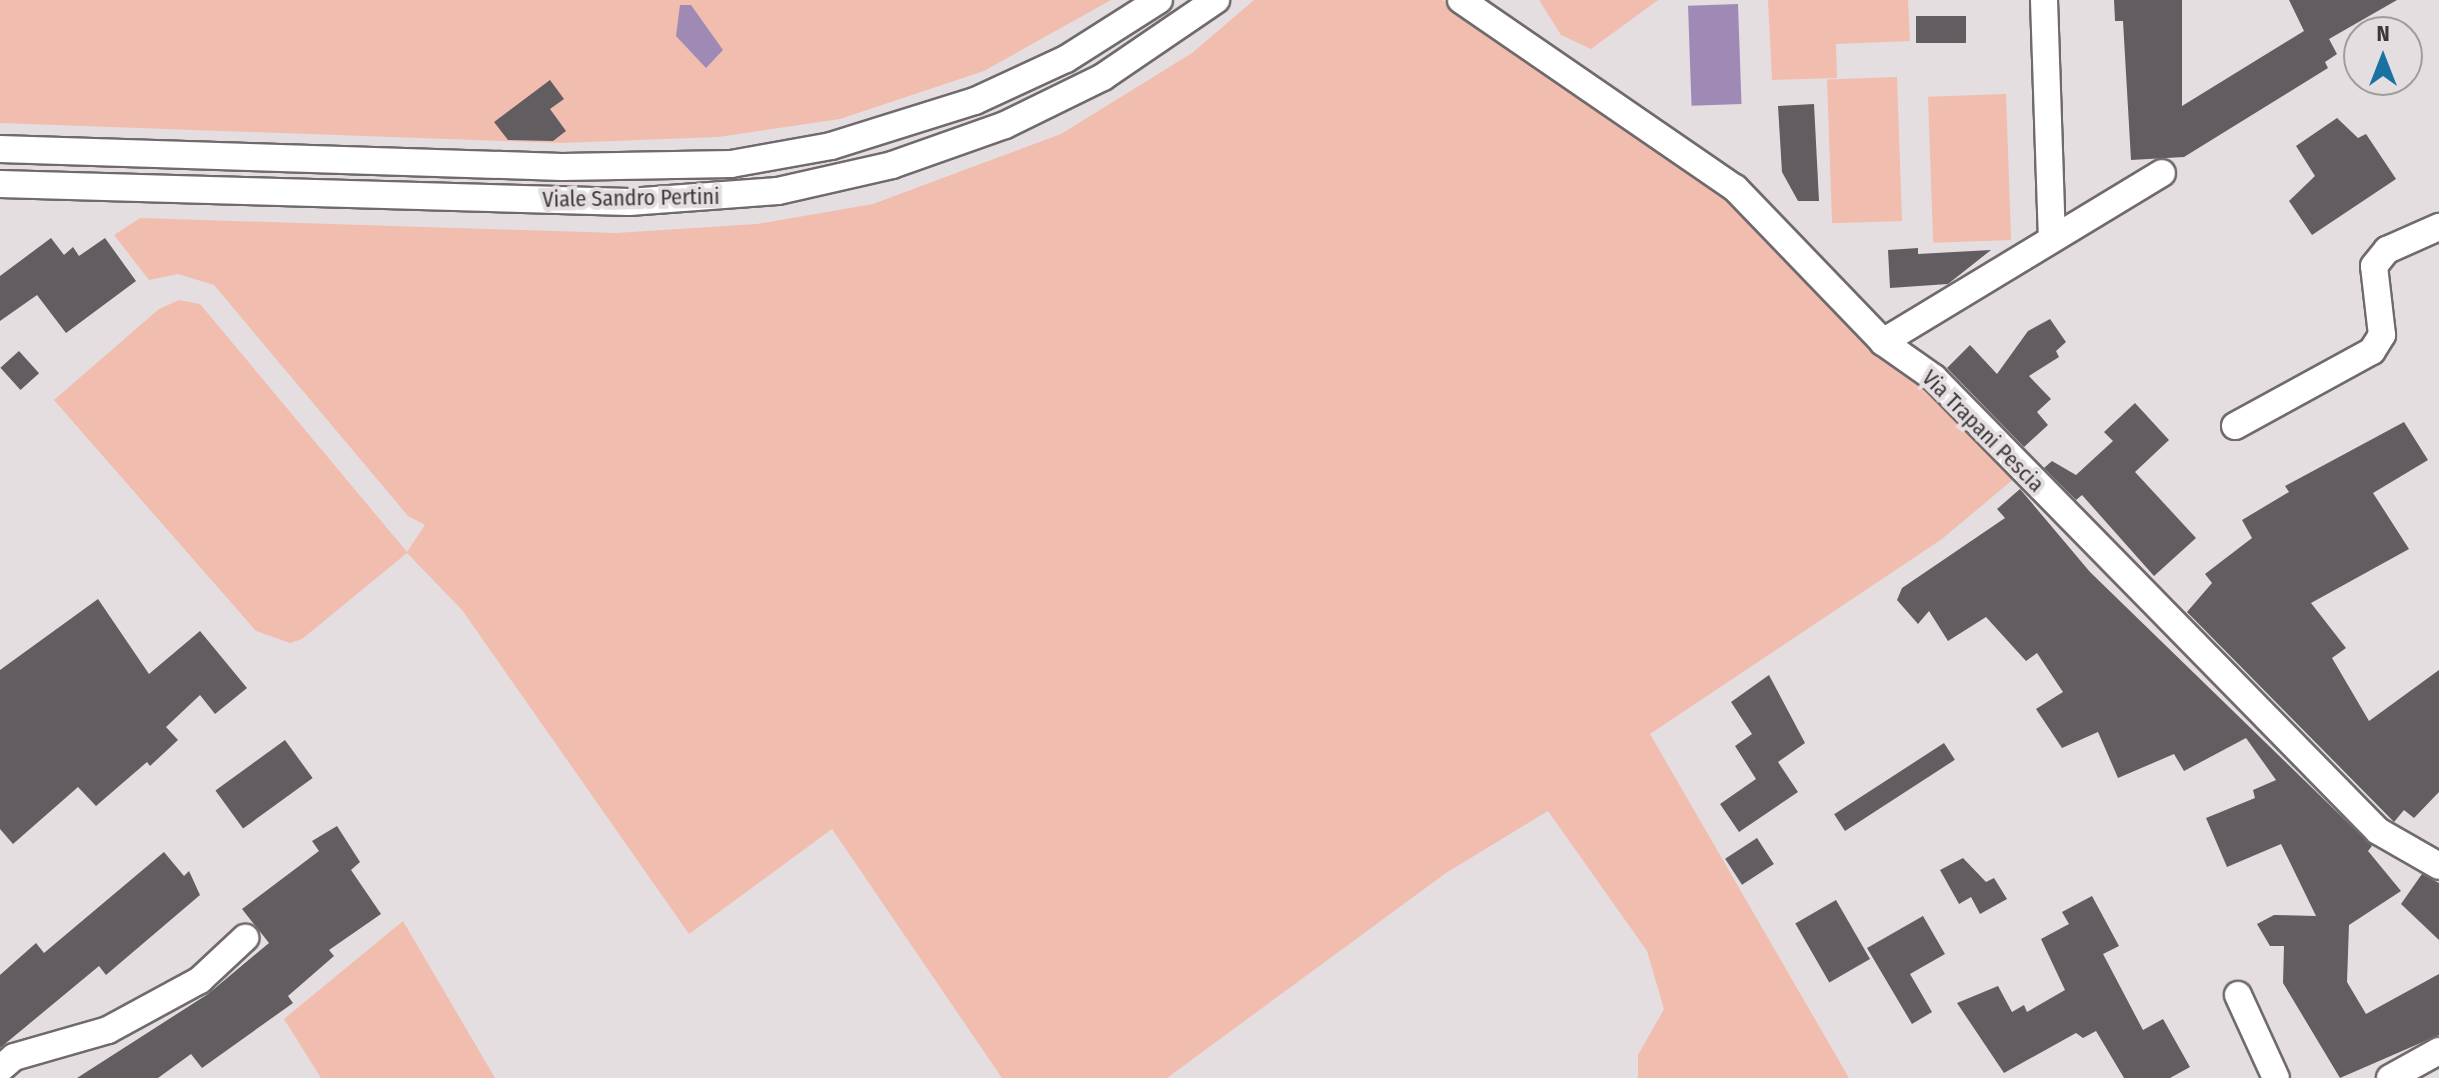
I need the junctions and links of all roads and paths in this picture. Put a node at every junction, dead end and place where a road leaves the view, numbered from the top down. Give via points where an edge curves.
1 (1159, 0) edge
2 (1216, 0) edge
3 (1461, 0) edge
4 (2044, 0) edge
5 (0, 149) edge
6 (2162, 173) dead end
7 (0, 184) edge
8 (2439, 227) edge
9 (2052, 235) junction
10 (1883, 342) junction
11 (2235, 426) dead end
12 (2439, 866) edge
13 (245, 938) dead end
14 (2238, 995) dead end
15 (2439, 1051) edge
16 (0, 1069) edge
17 (2276, 1078) edge
18 (2390, 1078) edge

1 - 5 street, Viale Sandro Pertini via 1066,59 975,101 831,146 731,164 562,167
2 - 7 street, Viale Sandro Pertini via 1103,77 1005,125 892,165 778,191 629,202
3 - 10 street, Via Trapani Pescia via 1735,188
4 - 9 street
6 - 9 street
8 - 11 street via 2387,250 2374,266 2382,335 2372,351
9 - 10 street
10 - 12 street, Via Trapani Pescia via 1934,378 2378,831
13 - 16 street via 200,980 108,1030 14,1057
14 - 17 street
15 - 18 street

